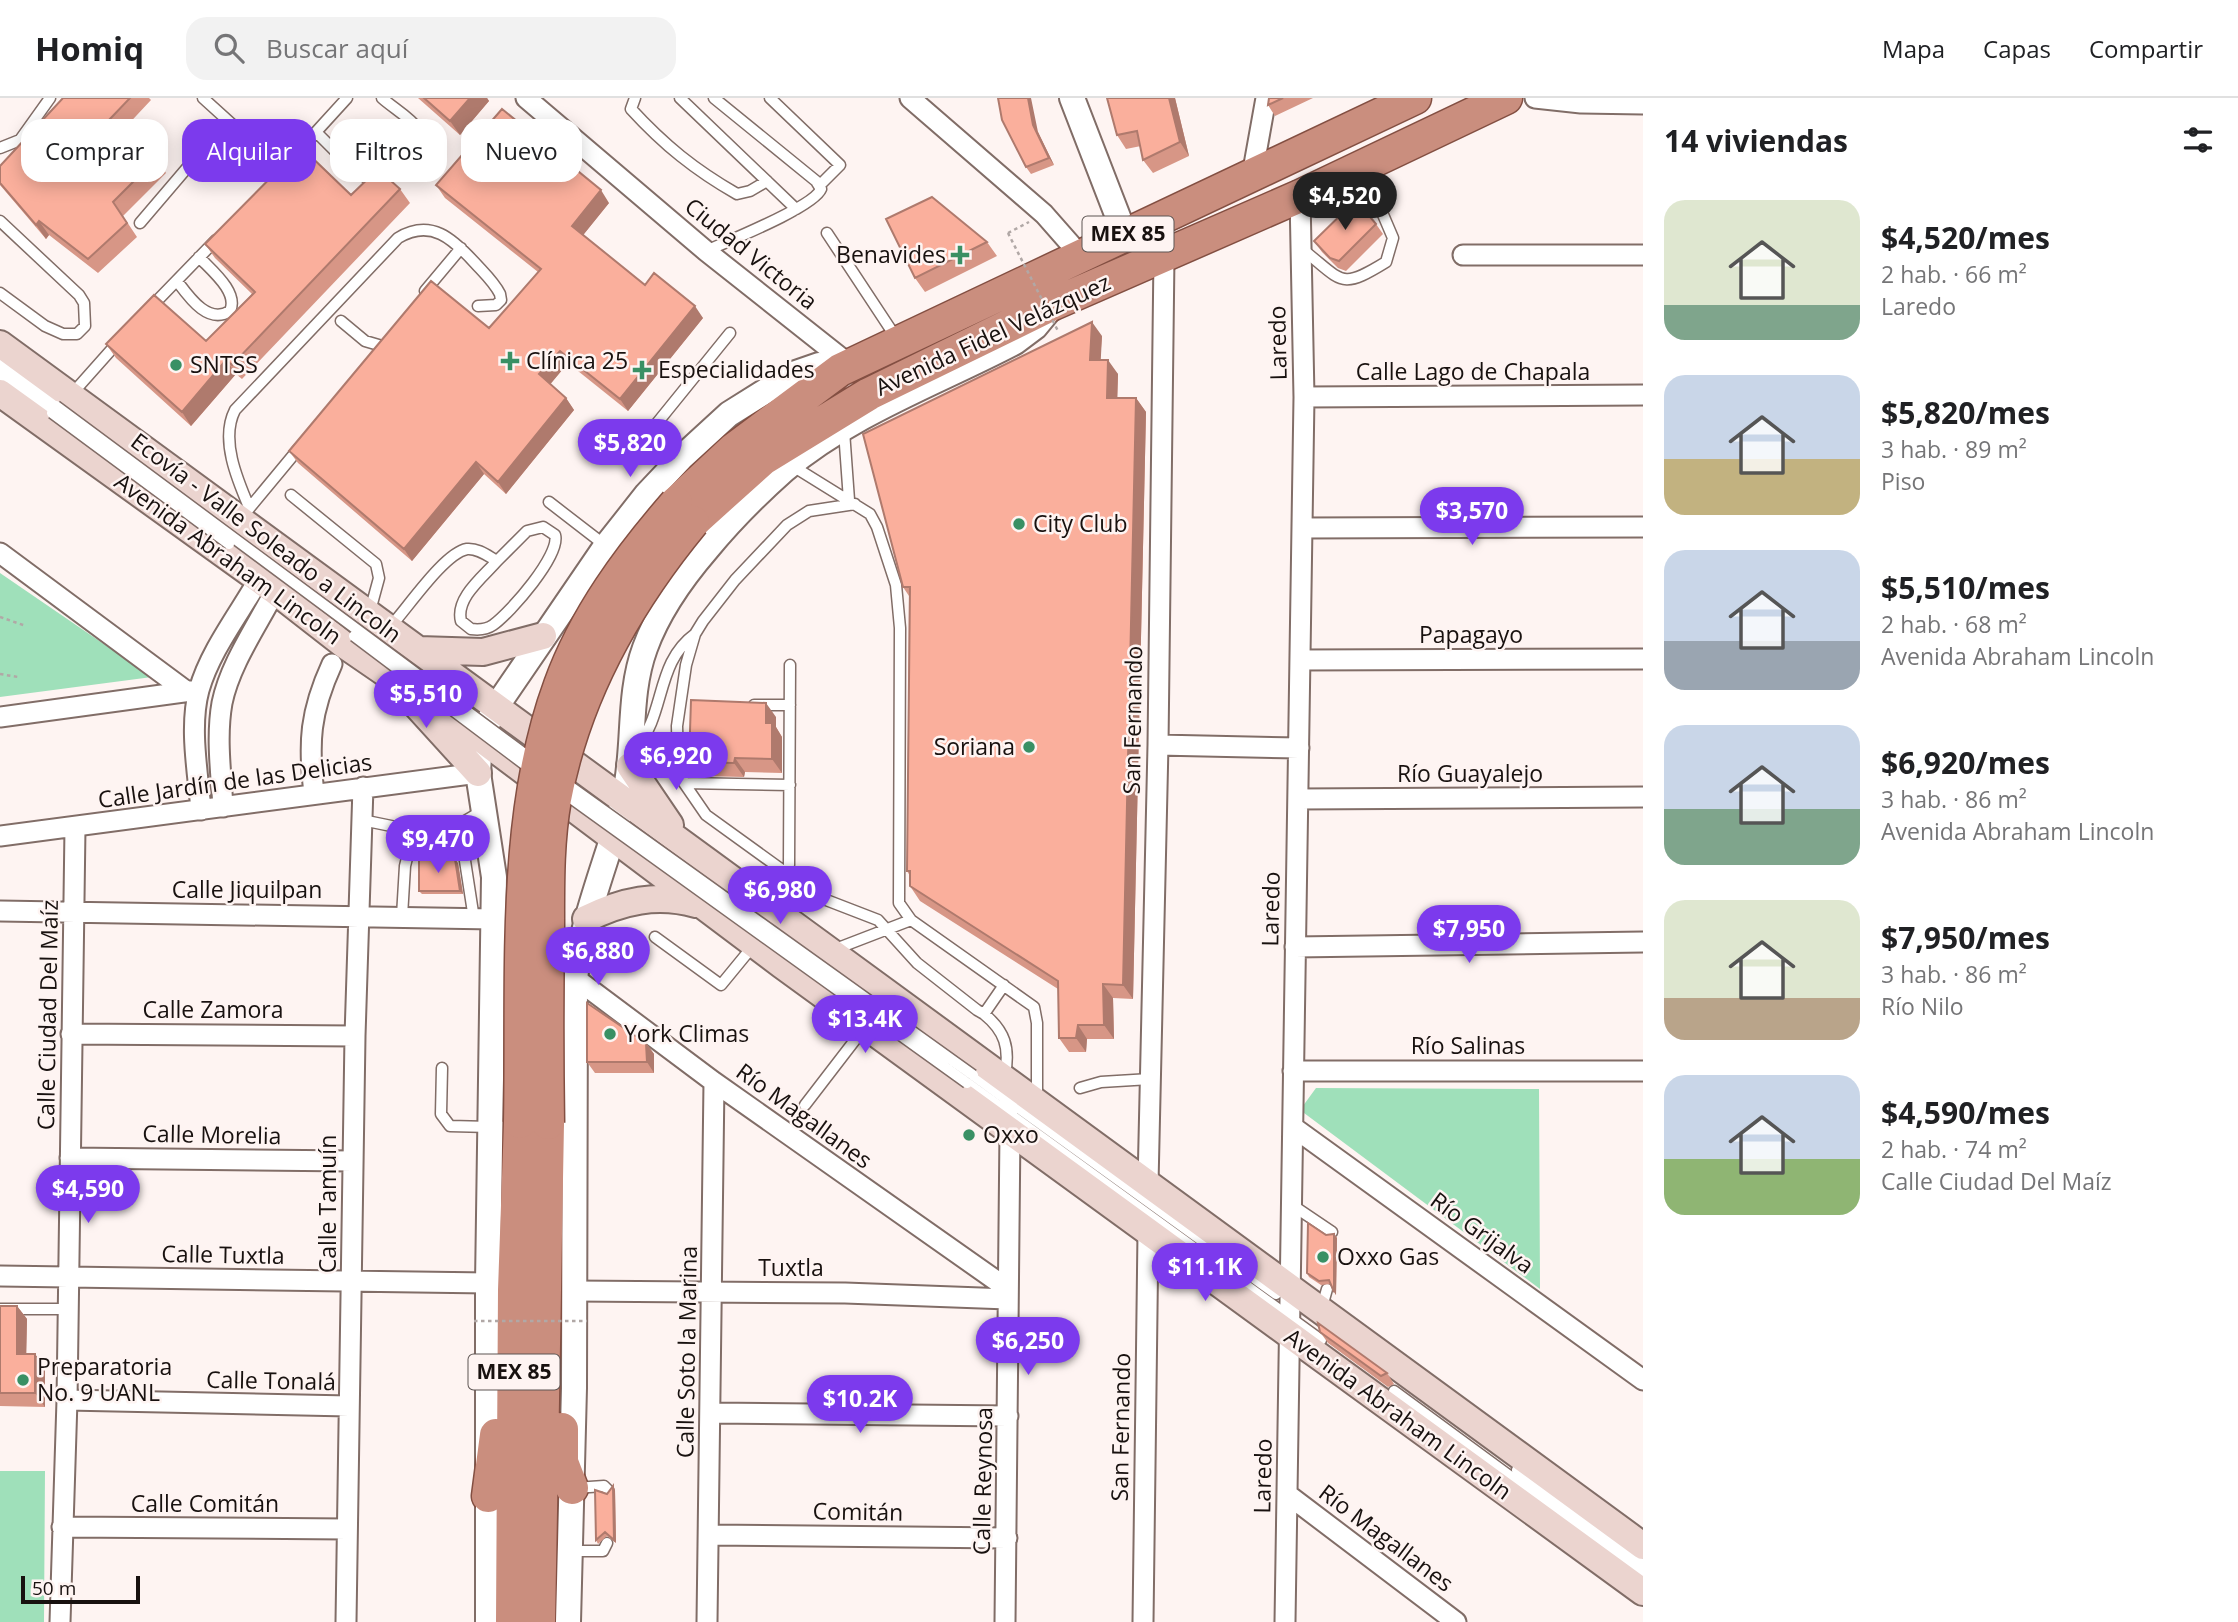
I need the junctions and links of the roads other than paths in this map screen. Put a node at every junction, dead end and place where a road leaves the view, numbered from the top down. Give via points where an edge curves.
1 (50, 98) edge
2 (203, 98) edge
3 (347, 98) edge
4 (382, 98) edge
5 (526, 98) edge
6 (635, 98) edge
7 (680, 98) edge
8 (715, 98) edge
9 (770, 98) edge
10 (910, 98) edge
11 (1072, 98) edge
12 (1266, 98) edge
13 (1415, 98) edge
14 (1506, 98) edge
15 (1535, 98) edge
16 (1643, 104) edge
17 (225, 119) edge
18 (316, 132) joint
19 (0, 148) edge
20 (1363, 166) junction
21 (182, 174) edge
22 (1252, 176) junction
23 (767, 181) junction
24 (820, 185) junction
25 (1300, 196) junction
26 (796, 209) junction
27 (0, 221) edge
28 (140, 223) dead end
29 (227, 228) edge
30 (827, 233) dead end
31 (1125, 235) junction
32 (461, 248) junction
33 (1301, 248) junction
34 (706, 251) junction
35 (1463, 255) dead end
36 (1643, 255) edge
37 (1081, 256) junction
38 (1164, 256) junction
39 (199, 257) junction
40 (177, 281) junction
41 (0, 293) edge
42 (414, 305) edge
43 (478, 306) dead end
44 (141, 317) edge
45 (1056, 318) junction
46 (341, 321) dead end
47 (730, 333) dead end
48 (390, 335) edge
49 (124, 337) edge
50 (899, 343) junction
51 (0, 344) edge
52 (382, 345) junction
53 (373, 356) edge
54 (0, 363) edge
55 (845, 368) junction
56 (0, 375) edge
57 (0, 393) edge
58 (1643, 395) edge
59 (1304, 397) junction
60 (60, 405) junction
61 (844, 429) junction
62 (304, 442) edge
63 (681, 458) junction
64 (791, 465) junction
65 (291, 495) dead end
66 (549, 502) dead end
67 (852, 502) junction
68 (685, 512) junction
69 (245, 514) junction
70 (1643, 527) edge
71 (1302, 528) junction
72 (606, 545) junction
73 (0, 553) edge
74 (497, 561) junction
75 (267, 585) junction
76 (379, 622) junction
77 (695, 634) junction
78 (543, 636) junction
79 (219, 649) junction
80 (419, 650) junction
81 (1643, 659) edge
82 (1300, 660) junction
83 (238, 661) junction
84 (332, 664) dead end
85 (790, 665) dead end
86 (398, 683) junction
87 (192, 691) junction
88 (680, 704) junction
89 (694, 705) edge
90 (735, 705) edge
91 (790, 705) junction
92 (496, 707) junction
93 (0, 717) edge
94 (196, 734) junction
95 (220, 735) junction
96 (480, 738) junction
97 (1158, 745) junction
98 (1298, 748) junction
99 (630, 760) junction
100 (478, 773) junction
101 (684, 783) junction
102 (790, 785) junction
103 (363, 787) junction
104 (314, 794) junction
105 (1643, 797) edge
106 (1298, 799) junction
107 (623, 800) junction
108 (223, 807) junction
109 (201, 810) junction
110 (482, 810) junction
111 (362, 820) junction
112 (459, 822) junction
113 (75, 828) junction
114 (0, 836) edge
115 (611, 838) junction
116 (426, 841) junction
117 (682, 844) junction
118 (789, 865) dead end
119 (706, 907) junction
120 (0, 911) edge
121 (75, 913) junction
122 (776, 913) junction
123 (359, 915) junction
124 (402, 916) junction
125 (484, 919) junction
126 (586, 919) junction
127 (911, 920) junction
128 (888, 931) junction
129 (655, 937) dead end
130 (1643, 942) edge
131 (754, 944) junction
132 (822, 947) junction
133 (1294, 947) junction
134 (782, 965) junction
135 (575, 978) junction
136 (1004, 985) junction
137 (984, 1013) junction
138 (866, 1026) junction
139 (71, 1034) junction
140 (355, 1036) junction
141 (442, 1068) dead end
142 (1643, 1070) edge
143 (1293, 1071) junction
144 (1004, 1079) junction
145 (1150, 1079) junction
146 (714, 1082) junction
147 (1080, 1088) dead end
148 (1037, 1103) junction
149 (805, 1105) dead end
150 (520, 1124) junction
151 (1293, 1126) junction
152 (1010, 1130) junction
153 (70, 1158) junction
154 (353, 1161) junction
155 (1147, 1184) junction
156 (1292, 1204) junction
157 (1332, 1232) edge
158 (1148, 1233) junction
159 (0, 1276) edge
160 (67, 1278) junction
161 (352, 1281) junction
162 (501, 1287) junction
163 (574, 1291) junction
164 (713, 1293) junction
165 (1008, 1294) junction
166 (0, 1309) edge
167 (67, 1309) junction
168 (1305, 1311) junction
169 (547, 1328) junction
170 (1321, 1340) edge
171 (1643, 1380) edge
172 (67, 1400) junction
173 (349, 1406) junction
174 (712, 1413) junction
175 (1008, 1416) junction
176 (572, 1488) junction
177 (608, 1490) edge
178 (1287, 1494) junction
179 (488, 1496) joint
180 (62, 1527) junction
181 (347, 1529) junction
182 (709, 1535) junction
183 (1007, 1538) junction
184 (607, 1543) dead end
185 (1643, 1546) edge
186 (570, 1551) junction
187 (1643, 1564) edge
188 (1643, 1574) edge
189 (1643, 1592) edge
190 (60, 1622) edge
191 (346, 1622) edge
192 (488, 1622) edge
193 (512, 1622) edge
194 (540, 1622) edge
195 (568, 1622) edge
196 (707, 1622) edge
197 (1005, 1622) edge
198 (1143, 1622) edge
199 (1285, 1622) edge
200 (1455, 1622) edge

1 - 19 lane via 20,140
2 - 17 lane
3 - 18 lane
4 - 18 lane via 421,133 419,151 398,172 370,180
5 - 34 street, Ciudad Victoria
6 - 23 lane via 631,109 666,147 718,183 737,194
7 - 23 lane
8 - 24 lane
9 - 24 lane via 840,165
10 - 37 street via 1044,214
11 - 31 street
12 - 22 street
13 - 22 highway, Avenida Fidel Velázquez / MEX 85
14 - 20 highway, Avenida Fidel Velázquez / MEX 85
15 - 16 street
20 - 25 highway, Avenida Fidel Velázquez / MEX 85
20 - 33 lane via 1393,238 1386,262 1357,279 1342,280
21 - 28 lane
22 - 31 highway, Avenida Fidel Velázquez / MEX 85
23 - 26 lane
24 - 26 lane via 818,195
25 - 33 street, Laredo
25 - 38 highway, Avenida Fidel Velázquez / MEX 85
26 - 34 lane
27 - 41 lane via 79,295 85,326 77,334 54,331
29 - 39 lane
30 - 50 lane
31 - 37 highway, Avenida Fidel Velázquez / MEX 85
32 - 42 lane
32 - 43 lane via 502,297 492,306
32 - 69 lane via 430,229 398,238 235,410 228,437
33 - 59 street, Laredo
34 - 55 street, Ciudad Victoria
35 - 36 street
37 - 50 highway, Avenida Fidel Velázquez / MEX 85
38 - 45 highway, Avenida Fidel Velázquez / MEX 85
38 - 97 street, San Fernando
39 - 40 lane
39 - 40 lane via 227,289 230,311 221,316 210,314
40 - 44 lane
45 - 61 street
45 - 68 highway, Avenida Fidel Velázquez / MEX 85 via 911,373 790,440
46 - 52 lane via 365,341
47 - 63 lane via 649,433
48 - 52 lane
49 - 60 lane
50 - 55 highway, Avenida Fidel Velázquez / MEX 85
51 - 60 main road
52 - 53 lane
54 - 60 lane, Ecovía - Valle Soleado a Lincoln
55 - 63 street via 819,365 793,374 729,414
55 - 68 highway, Avenida Fidel Velázquez / MEX 85 via 734,449
56 - 60 lane
57 - 75 main road, Avenida Abraham Lincoln
58 - 59 street, Calle Lago de Chapala
59 - 71 street, Laredo
60 - 69 main road
60 - 168 lane, Ecovía - Valle Soleado a Lincoln, bridge via 516,748 970,1079
61 - 64 street
61 - 67 lane
62 - 69 lane
63 - 72 street
64 - 67 lane
64 - 99 street via 711,544 656,623 637,672
65 - 76 lane via 376,564
66 - 72 lane
67 - 77 lane via 809,511 787,525 734,580
67 - 127 lane via 870,514 877,527 898,599 901,787 897,892
68 - 150 highway, MEX 85, bridge via 606,653 560,774
69 - 76 main road
70 - 71 street
71 - 82 street, Laredo
72 - 78 street
73 - 87 street
74 - 74 lane via 533,528 543,527 555,535 555,550 504,615 487,628 471,629 461,621 460,610
74 - 76 lane via 469,549 453,555
75 - 79 street
75 - 83 street
75 - 86 main road, Avenida Abraham Lincoln
76 - 80 main road
77 - 88 lane
77 - 99 lane via 670,661 647,730
78 - 80 main road via 483,652
78 - 92 street
79 - 83 street
79 - 87 street
80 - 92 main road
81 - 82 street, Papagayo
82 - 98 street, Laredo
83 - 95 street via 223,701
84 - 104 street via 313,716
85 - 91 lane
86 - 96 main road, Avenida Abraham Lincoln
86 - 100 main road
87 - 93 street
87 - 94 street
88 - 89 lane
88 - 101 lane via 677,746
90 - 91 lane
91 - 102 lane
92 - 96 street
92 - 107 main road
94 - 95 street
94 - 109 street
95 - 108 street
96 - 100 street
96 - 115 main road, Avenida Abraham Lincoln
97 - 98 street
97 - 145 street, San Fernando
98 - 106 street, Laredo
99 - 107 street
99 - 117 main road
100 - 103 street, Calle Jardín de las Delicias
100 - 110 street
101 - 102 lane
101 - 128 lane via 706,814 795,882 837,905 870,915
102 - 118 lane
103 - 104 street, Calle Jardín de las Delicias
103 - 111 street, Calle Tamuín
104 - 108 street, Calle Jardín de las Delicias
105 - 106 street, Río Guayalejo
106 - 133 street, Laredo
107 - 115 street
107 - 117 main road
108 - 109 street, Calle Jardín de las Delicias
109 - 113 street, Calle Jardín de las Delicias
110 - 112 lane
110 - 125 street via 494,877
111 - 116 lane via 401,828
111 - 123 street, Calle Tamuín
112 - 116 lane
112 - 125 lane
113 - 114 street, Calle Jardín de las Delicias
113 - 121 street, Calle Ciudad Del Maíz
115 - 119 main road, Avenida Abraham Lincoln
115 - 126 street
116 - 124 lane via 408,854
117 - 122 main road
119 - 126 main road via 646,899
119 - 131 main road, Avenida Abraham Lincoln
120 - 121 street, Calle Jiquilpan
121 - 123 street, Calle Jiquilpan
121 - 139 street, Calle Ciudad Del Maíz
122 - 131 main road via 774,935
122 - 132 main road
123 - 124 street, Calle Jiquilpan
123 - 140 street, Calle Tamuín
124 - 125 street, Calle Jiquilpan
125 - 150 street
126 - 135 street
127 - 128 lane
127 - 136 lane
128 - 132 lane
128 - 137 lane via 938,982
129 - 131 lane via 720,985
130 - 133 street
131 - 134 main road, Avenida Abraham Lincoln
132 - 134 main road via 797,943
132 - 144 main road
133 - 143 street, Laredo
134 - 138 main road, Avenida Abraham Lincoln
135 - 146 street, Río Magallanes
135 - 163 street
136 - 137 lane
136 - 148 lane via 1029,1001 1036,1013
137 - 144 lane via 1007,1045
138 - 149 lane
138 - 152 main road, Avenida Abraham Lincoln
139 - 140 street, Calle Zamora
139 - 153 street, Calle Ciudad Del Maíz
140 - 154 street, Calle Tamuín
141 - 150 lane via 441,1114 450,1126
142 - 143 street, Río Salinas
143 - 151 street, Laredo
144 - 148 main road
145 - 147 lane
145 - 155 street, San Fernando
146 - 164 street, Calle Soto la Marina
146 - 165 street, Río Magallanes
148 - 155 main road
150 - 162 highway, MEX 85
150 - 169 highway, MEX 85
151 - 156 street, Laredo
151 - 171 street, Río Grijalva
152 - 158 main road, Avenida Abraham Lincoln
152 - 165 street, Calle Reynosa
153 - 154 street, Calle Morelia
153 - 160 street, Calle Ciudad Del Maíz
154 - 161 street, Calle Tamuín
155 - 168 main road
156 - 157 lane
156 - 168 street, Laredo
158 - 168 main road, Avenida Abraham Lincoln
158 - 198 street, San Fernando
159 - 160 street, Calle Tuxtla
160 - 161 street, Calle Tuxtla
160 - 167 street, Calle Ciudad Del Maíz
161 - 162 street, Calle Tuxtla
161 - 173 street, Calle Tamuín
162 - 179 highway via 496,1438
162 - 193 highway, MEX 85
163 - 164 street, Tuxtla
163 - 176 street
164 - 165 street, Tuxtla
164 - 174 street, Calle Soto la Marina
165 - 175 street, Calle Reynosa
166 - 167 lane
167 - 172 street, Calle Ciudad Del Maíz
168 - 170 lane, Ecovía - Valle Soleado a Lincoln
168 - 178 street, Laredo
168 - 185 main road
168 - 189 main road, Avenida Abraham Lincoln
169 - 176 highway via 559,1357 562,1462
169 - 194 highway, MEX 85
172 - 173 street, Calle Tonalá
172 - 180 street, Calle Ciudad Del Maíz
173 - 181 street, Calle Tamuín
174 - 175 street
174 - 182 street, Calle Soto la Marina
175 - 183 street, Calle Reynosa
176 - 177 lane via 604,1486
176 - 186 street
178 - 199 street, Laredo
178 - 200 street, Río Magallanes
179 - 192 street
180 - 181 street, Calle Comitán
180 - 190 street, Calle Ciudad Del Maíz
181 - 191 street, Calle Tamuín
182 - 183 street, Comitán
182 - 196 street, Calle Soto la Marina
183 - 197 street, Calle Reynosa
184 - 186 lane via 603,1551
186 - 195 street
187 - 188 lane via 1397,1387

